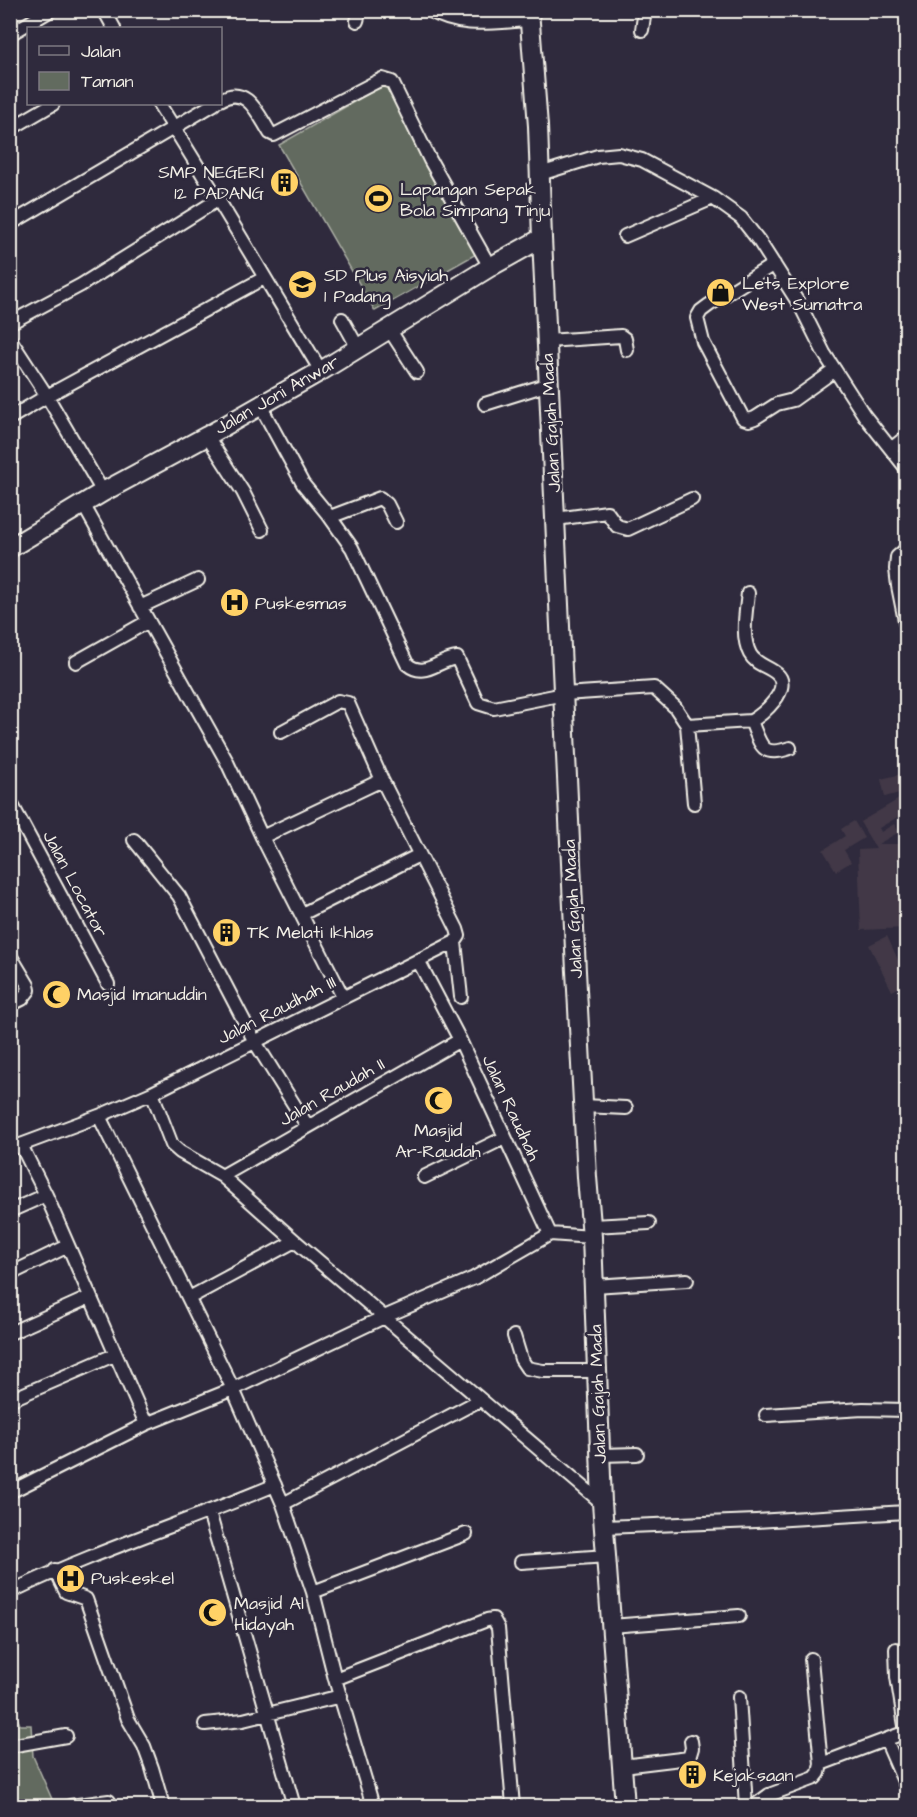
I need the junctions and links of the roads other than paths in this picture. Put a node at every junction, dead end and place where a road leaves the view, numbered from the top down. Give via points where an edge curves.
1 (51, 10) edge
2 (104, 10) edge
3 (429, 10) edge
4 (645, 10) edge
5 (529, 15) edge
6 (113, 27) edge
7 (642, 30) dead end
8 (10, 34) edge
9 (222, 99) edge
10 (51, 105) edge
11 (160, 105) edge
12 (212, 105) edge
13 (175, 127) junction
14 (10, 129) edge
15 (540, 174) junction
16 (219, 198) junction
17 (713, 198) junction
18 (10, 224) edge
19 (625, 236) dead end
20 (542, 238) junction
21 (774, 264) junction
22 (490, 267) junction
23 (264, 278) junction
24 (342, 319) dead end
25 (10, 323) edge
26 (389, 329) junction
27 (10, 339) edge
28 (547, 340) junction
29 (358, 348) junction
30 (627, 350) dead end
31 (835, 370) junction
32 (321, 371) junction
33 (417, 372) dead end
34 (549, 384) junction
35 (47, 396) junction
36 (485, 404) dead end
37 (260, 405) junction
38 (10, 418) edge
39 (207, 436) junction
40 (906, 437) edge
41 (891, 449) junction
42 (906, 468) edge
43 (103, 492) junction
44 (692, 499) dead end
45 (82, 504) junction
46 (330, 517) junction
47 (556, 519) junction
48 (396, 522) dead end
49 (262, 530) dead end
50 (10, 549) edge
51 (906, 549) edge
52 (198, 580) dead end
53 (748, 593) dead end
54 (140, 607) junction
55 (147, 622) junction
56 (906, 626) edge
57 (76, 662) dead end
58 (564, 694) junction
59 (751, 722) junction
60 (687, 725) junction
61 (281, 732) dead end
62 (790, 748) dead end
63 (382, 780) junction
64 (10, 801) edge
65 (694, 802) dead end
66 (262, 837) junction
67 (134, 840) dead end
68 (419, 855) junction
69 (302, 914) junction
70 (455, 942) junction
71 (10, 955) edge
72 (418, 960) junction
73 (108, 984) dead end
74 (343, 997) junction
75 (461, 997) dead end
76 (10, 1005) edge
77 (460, 1040) junction
78 (255, 1042) junction
79 (152, 1093) junction
80 (584, 1107) junction
81 (626, 1108) dead end
82 (99, 1116) junction
83 (308, 1127) junction
84 (504, 1138) junction
85 (16, 1147) edge
86 (222, 1176) junction
87 (424, 1177) dead end
88 (46, 1195) junction
89 (10, 1211) edge
90 (649, 1223) dead end
91 (592, 1231) junction
92 (550, 1234) junction
93 (295, 1241) junction
94 (68, 1246) junction
95 (10, 1274) edge
96 (687, 1280) dead end
97 (594, 1286) junction
98 (90, 1298) junction
99 (189, 1298) junction
100 (384, 1317) junction
101 (10, 1333) edge
102 (514, 1336) dead end
103 (114, 1355) junction
104 (598, 1371) junction
105 (233, 1389) junction
106 (10, 1400) edge
107 (480, 1400) junction
108 (906, 1410) edge
109 (766, 1415) dead end
110 (146, 1424) junction
111 (638, 1454) dead end
112 (601, 1455) junction
113 (275, 1485) junction
114 (10, 1492) edge
115 (602, 1503) junction
116 (283, 1504) junction
117 (209, 1512) junction
118 (906, 1512) edge
119 (604, 1527) junction
120 (466, 1534) dead end
121 (607, 1556) junction
122 (521, 1562) dead end
123 (55, 1570) junction
124 (10, 1592) edge
125 (313, 1592) junction
126 (739, 1616) dead end
127 (611, 1626) junction
128 (896, 1649) dead end
129 (811, 1659) dead end
130 (336, 1678) junction
131 (341, 1696) junction
132 (739, 1697) dead end
133 (268, 1714) junction
134 (205, 1724) dead end
135 (906, 1732) edge
136 (66, 1736) dead end
137 (886, 1740) junction
138 (691, 1741) dead end
139 (10, 1746) edge
140 (821, 1764) junction
141 (623, 1767) junction
142 (906, 1786) edge
143 (109, 1801) dead end
144 (70, 1806) edge
145 (163, 1806) edge
146 (294, 1806) edge
147 (373, 1806) edge
148 (513, 1806) edge
149 (625, 1806) edge
150 (746, 1806) edge
151 (754, 1806) edge

1 - 8 street
2 - 6 street
3 - 5 street via 460,22
4 - 7 street
5 - 15 main road, Jalan Gajah Mada
9 - 22 street via 242,96 274,135 382,79 392,82
10 - 14 street
11 - 13 street
12 - 13 street
13 - 16 street
13 - 18 street
15 - 17 street via 598,156 628,156 664,170
15 - 20 main road, Jalan Gajah Mada
16 - 23 street
16 - 25 street via 81,285
17 - 19 street
17 - 21 street via 741,218
20 - 22 main road, Jalan Joni Anwar
20 - 28 main road, Jalan Gajah Mada
21 - 31 street
21 - 31 street via 709,305 697,318 703,342 742,418 755,418 788,402
22 - 26 main road, Jalan Joni Anwar
23 - 32 street
23 - 35 street
24 - 29 street
26 - 29 main road, Jalan Joni Anwar
26 - 33 street
27 - 35 street
28 - 30 street via 621,336
28 - 34 main road, Jalan Gajah Mada
29 - 32 main road, Jalan Joni Anwar
31 - 41 street
32 - 37 main road, Jalan Joni Anwar
34 - 36 street
34 - 47 main road, Jalan Gajah Mada
35 - 38 street
35 - 43 street
37 - 39 main road, Jalan Joni Anwar
37 - 46 street via 303,484
39 - 43 main road, Jalan Joni Anwar
39 - 49 street
40 - 41 street
41 - 42 street
43 - 45 main road, Jalan Joni Anwar
44 - 47 street via 625,529 605,512
45 - 50 main road, Jalan Joni Anwar
45 - 54 street
46 - 48 street via 380,498
46 - 58 street via 352,548 407,664 414,670 457,658 478,702 488,708
47 - 58 main road, Jalan Gajah Mada
51 - 56 street via 897,557 896,569
52 - 54 street
53 - 59 street via 748,650 755,661 777,674 781,685 774,701
54 - 55 street
55 - 57 street
55 - 66 street via 226,760
58 - 60 street via 654,688 675,707
58 - 80 main road, Jalan Gajah Mada
59 - 60 street
59 - 62 street via 768,752
60 - 65 street
61 - 63 street via 344,701
63 - 66 street
63 - 68 street
64 - 73 street, Jalan Locator
66 - 69 street
67 - 78 street via 179,896
68 - 69 street
68 - 70 street via 457,929 459,936
69 - 74 street
70 - 72 street, Jalan Raudhah III
70 - 75 street
71 - 76 street via 28,985 28,994
72 - 74 street, Jalan Raudhah III
72 - 77 street, Jalan Raudhah
74 - 78 street, Jalan Raudhah III
77 - 83 street, Jalan Raudah II
77 - 84 street, Jalan Raudhah
78 - 79 street, Jalan Raudhah III
78 - 83 street
79 - 82 street, Jalan Raudhah III
79 - 86 street via 172,1145
80 - 81 street
80 - 91 main road, Jalan Gajah Mada
82 - 85 street, Jalan Raudhah III
82 - 99 street
83 - 86 street, Jalan Raudah II
84 - 87 street
84 - 92 street, Jalan Raudhah
85 - 88 street
86 - 93 street
88 - 89 street
88 - 94 street
90 - 91 street
91 - 92 street
91 - 97 main road, Jalan Gajah Mada
92 - 100 street via 474,1278
93 - 99 street
93 - 100 street
94 - 95 street
94 - 98 street
96 - 97 street
97 - 104 main road, Jalan Gajah Mada
98 - 101 street
98 - 103 street
99 - 105 street
100 - 105 street
100 - 107 street
102 - 104 street via 520,1359 527,1368
103 - 106 street
103 - 110 street
104 - 112 main road, Jalan Gajah Mada
105 - 110 street
105 - 113 street
107 - 115 street
107 - 116 street
108 - 109 street
110 - 114 street
111 - 112 street
112 - 115 main road, Jalan Gajah Mada
113 - 116 street
113 - 117 street
115 - 119 main road, Jalan Gajah Mada
116 - 125 street
117 - 123 street
117 - 133 street
118 - 119 street
119 - 121 main road, Jalan Gajah Mada
120 - 125 street
121 - 122 street
121 - 127 main road, Jalan Gajah Mada
123 - 124 street
123 - 145 street via 66,1592 87,1599
125 - 130 street
126 - 127 street
127 - 141 main road, Jalan Gajah Mada
128 - 135 street
129 - 140 street
130 - 131 street
130 - 148 street via 493,1619 498,1628
131 - 133 street
131 - 147 street
132 - 150 street
133 - 134 street
133 - 146 street
135 - 137 street
136 - 139 street
137 - 140 street
137 - 142 street
138 - 141 street via 689,1758
140 - 151 street via 815,1778
141 - 149 main road, Jalan Gajah Mada
143 - 144 street

